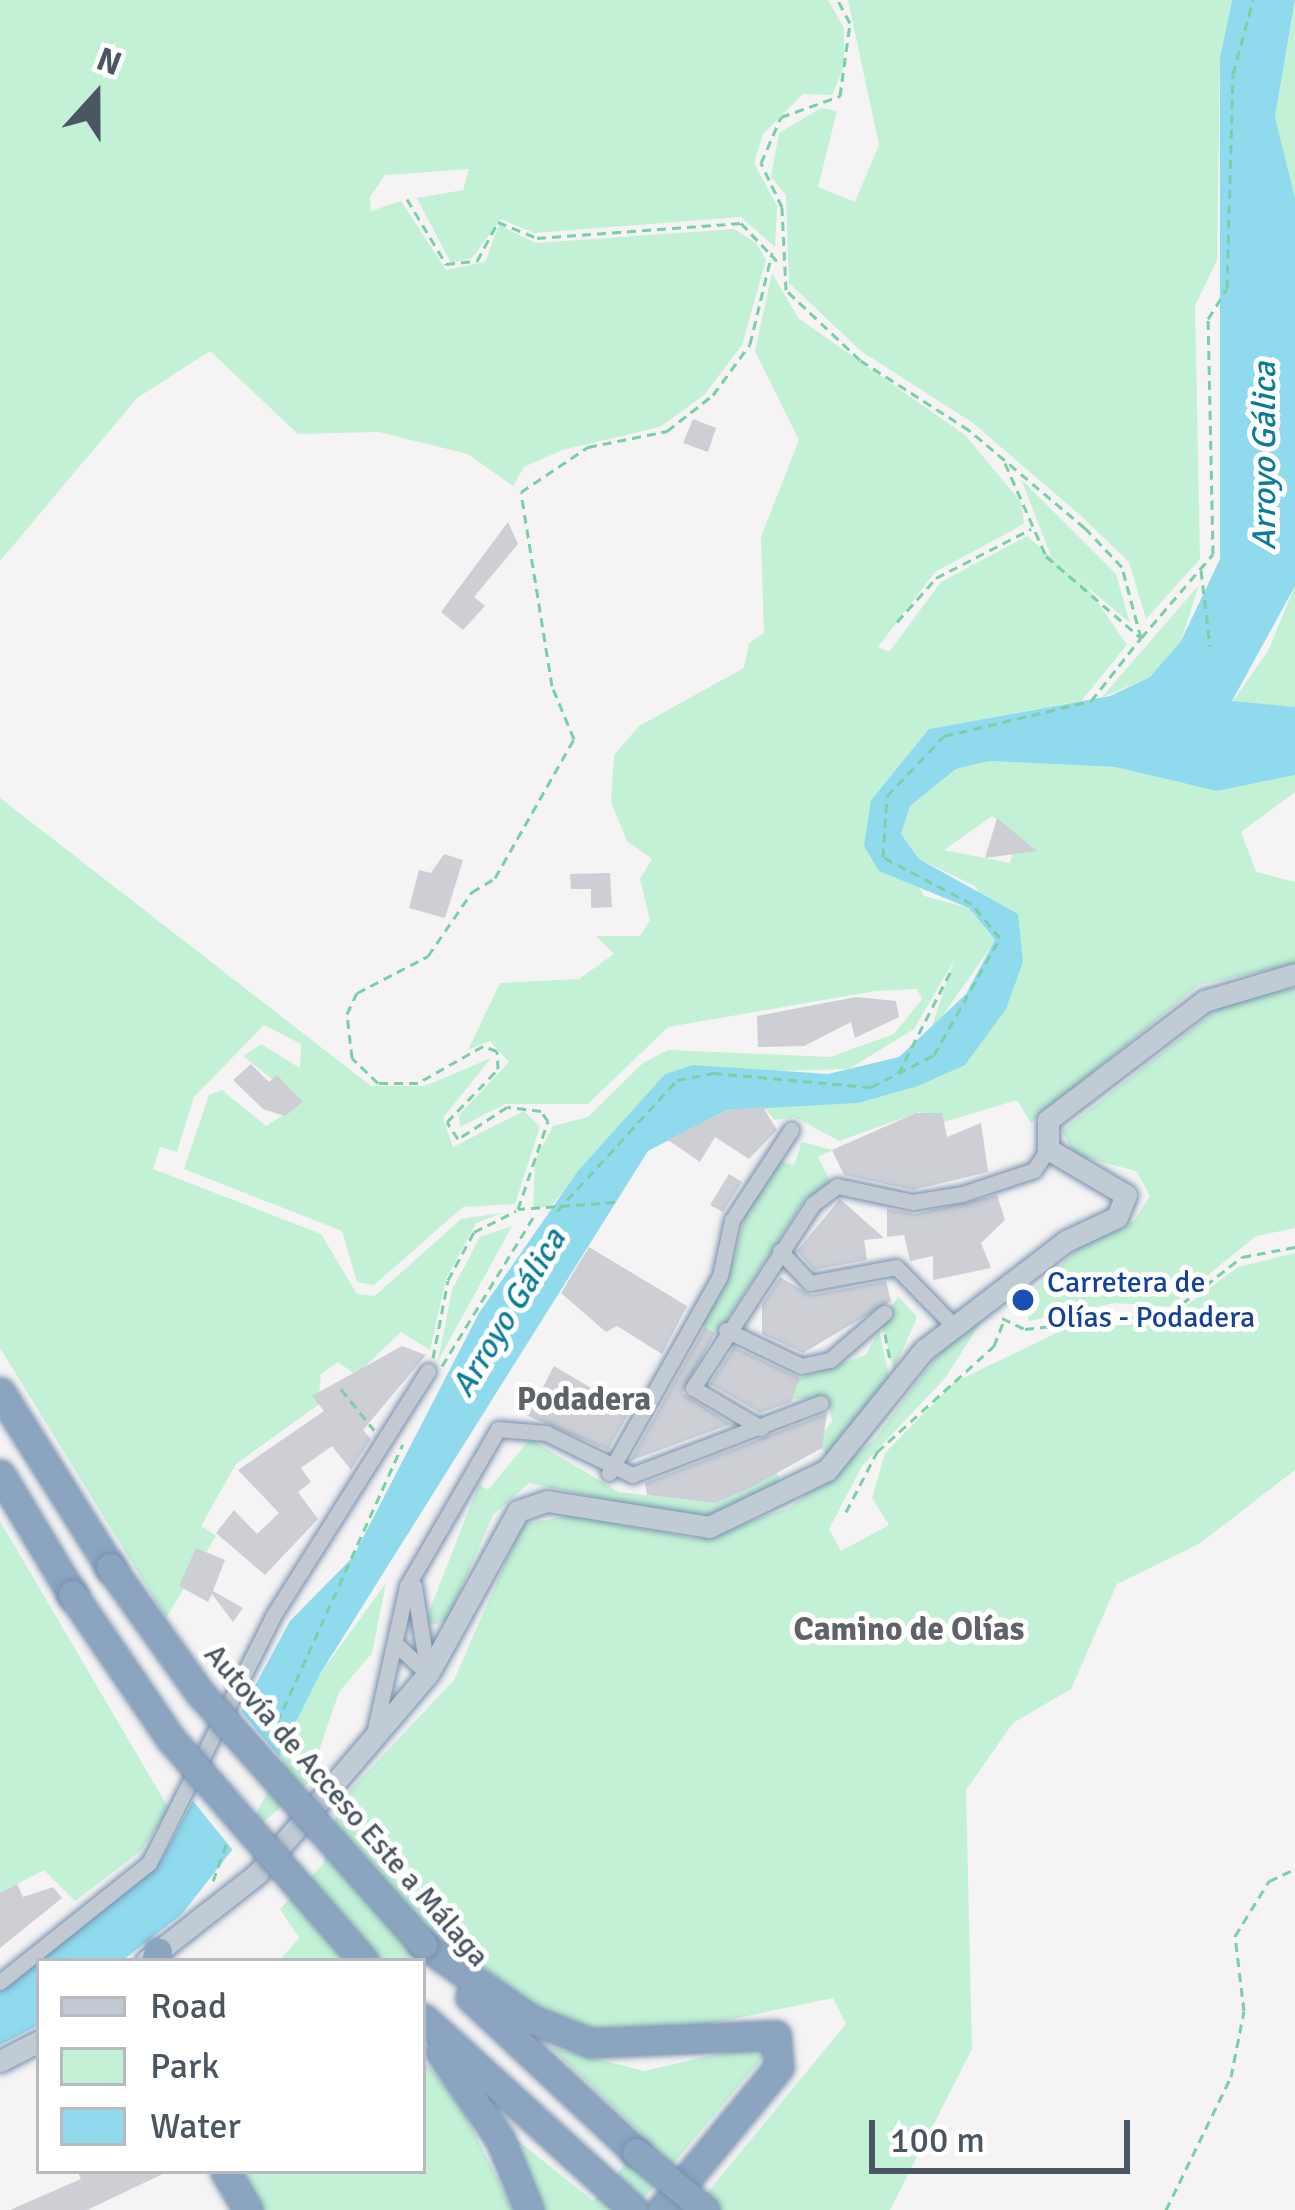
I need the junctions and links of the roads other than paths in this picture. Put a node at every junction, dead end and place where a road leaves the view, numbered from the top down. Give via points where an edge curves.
1 (1295, 974) edge
2 (791, 1130) dead end
3 (1048, 1149) junction
4 (780, 1251) junction
5 (879, 1320) road end
6 (953, 1324) junction
7 (726, 1330) junction
8 (428, 1371) road end
9 (0, 1392) edge
10 (821, 1403) dead end
11 (761, 1428) junction
12 (609, 1472) junction
13 (0, 1474) edge
14 (418, 1565) junction
15 (468, 1613) junction
16 (414, 1625) junction
17 (397, 1645) junction
18 (428, 1675) junction
19 (372, 1739) junction
20 (424, 1944) junction
21 (153, 1958) edge
22 (361, 1958) edge
23 (0, 1982) edge
24 (426, 2021) edge
25 (426, 2033) edge
26 (36, 2043) edge
27 (0, 2061) edge
28 (213, 2174) edge
29 (227, 2174) edge
30 (224, 2210) edge
31 (248, 2210) edge
32 (530, 2210) edge
33 (634, 2210) edge
34 (661, 2210) edge
35 (705, 2210) edge

1 - 3 main road via 1204,1001 1048,1120
2 - 12 street via 732,1220 720,1276
3 - 4 street via 1034,1170 962,1194 913,1202 837,1186
3 - 6 main road via 1126,1196 1117,1217 1066,1241 996,1313
4 - 6 street via 810,1283 896,1268
4 - 7 street
5 - 7 street via 801,1366
6 - 15 main road via 827,1470 709,1528 547,1502 518,1511
7 - 11 street via 693,1388
8 - 23 street via 233,1694 149,1863
9 - 20 highway, Autovía de Acceso Este a Málaga, bridge via 110,1567 213,1709
10 - 11 street
11 - 12 street via 670,1469
12 - 14 street via 546,1433 498,1429
13 - 22 highway, bridge via 171,1739
14 - 16 street
14 - 17 street
15 - 16 street via 441,1636
15 - 18 main road
16 - 18 street
17 - 18 street
17 - 19 street
18 - 19 main road
19 - 21 main road via 257,1874
20 - 34 highway via 530,2019 591,2043 776,2035 779,2067
20 - 35 highway, Autovía de Acceso Este a Málaga, bridge
24 - 33 highway
25 - 32 highway via 476,2097
26 - 27 main road
28 - 30 highway
29 - 31 highway

